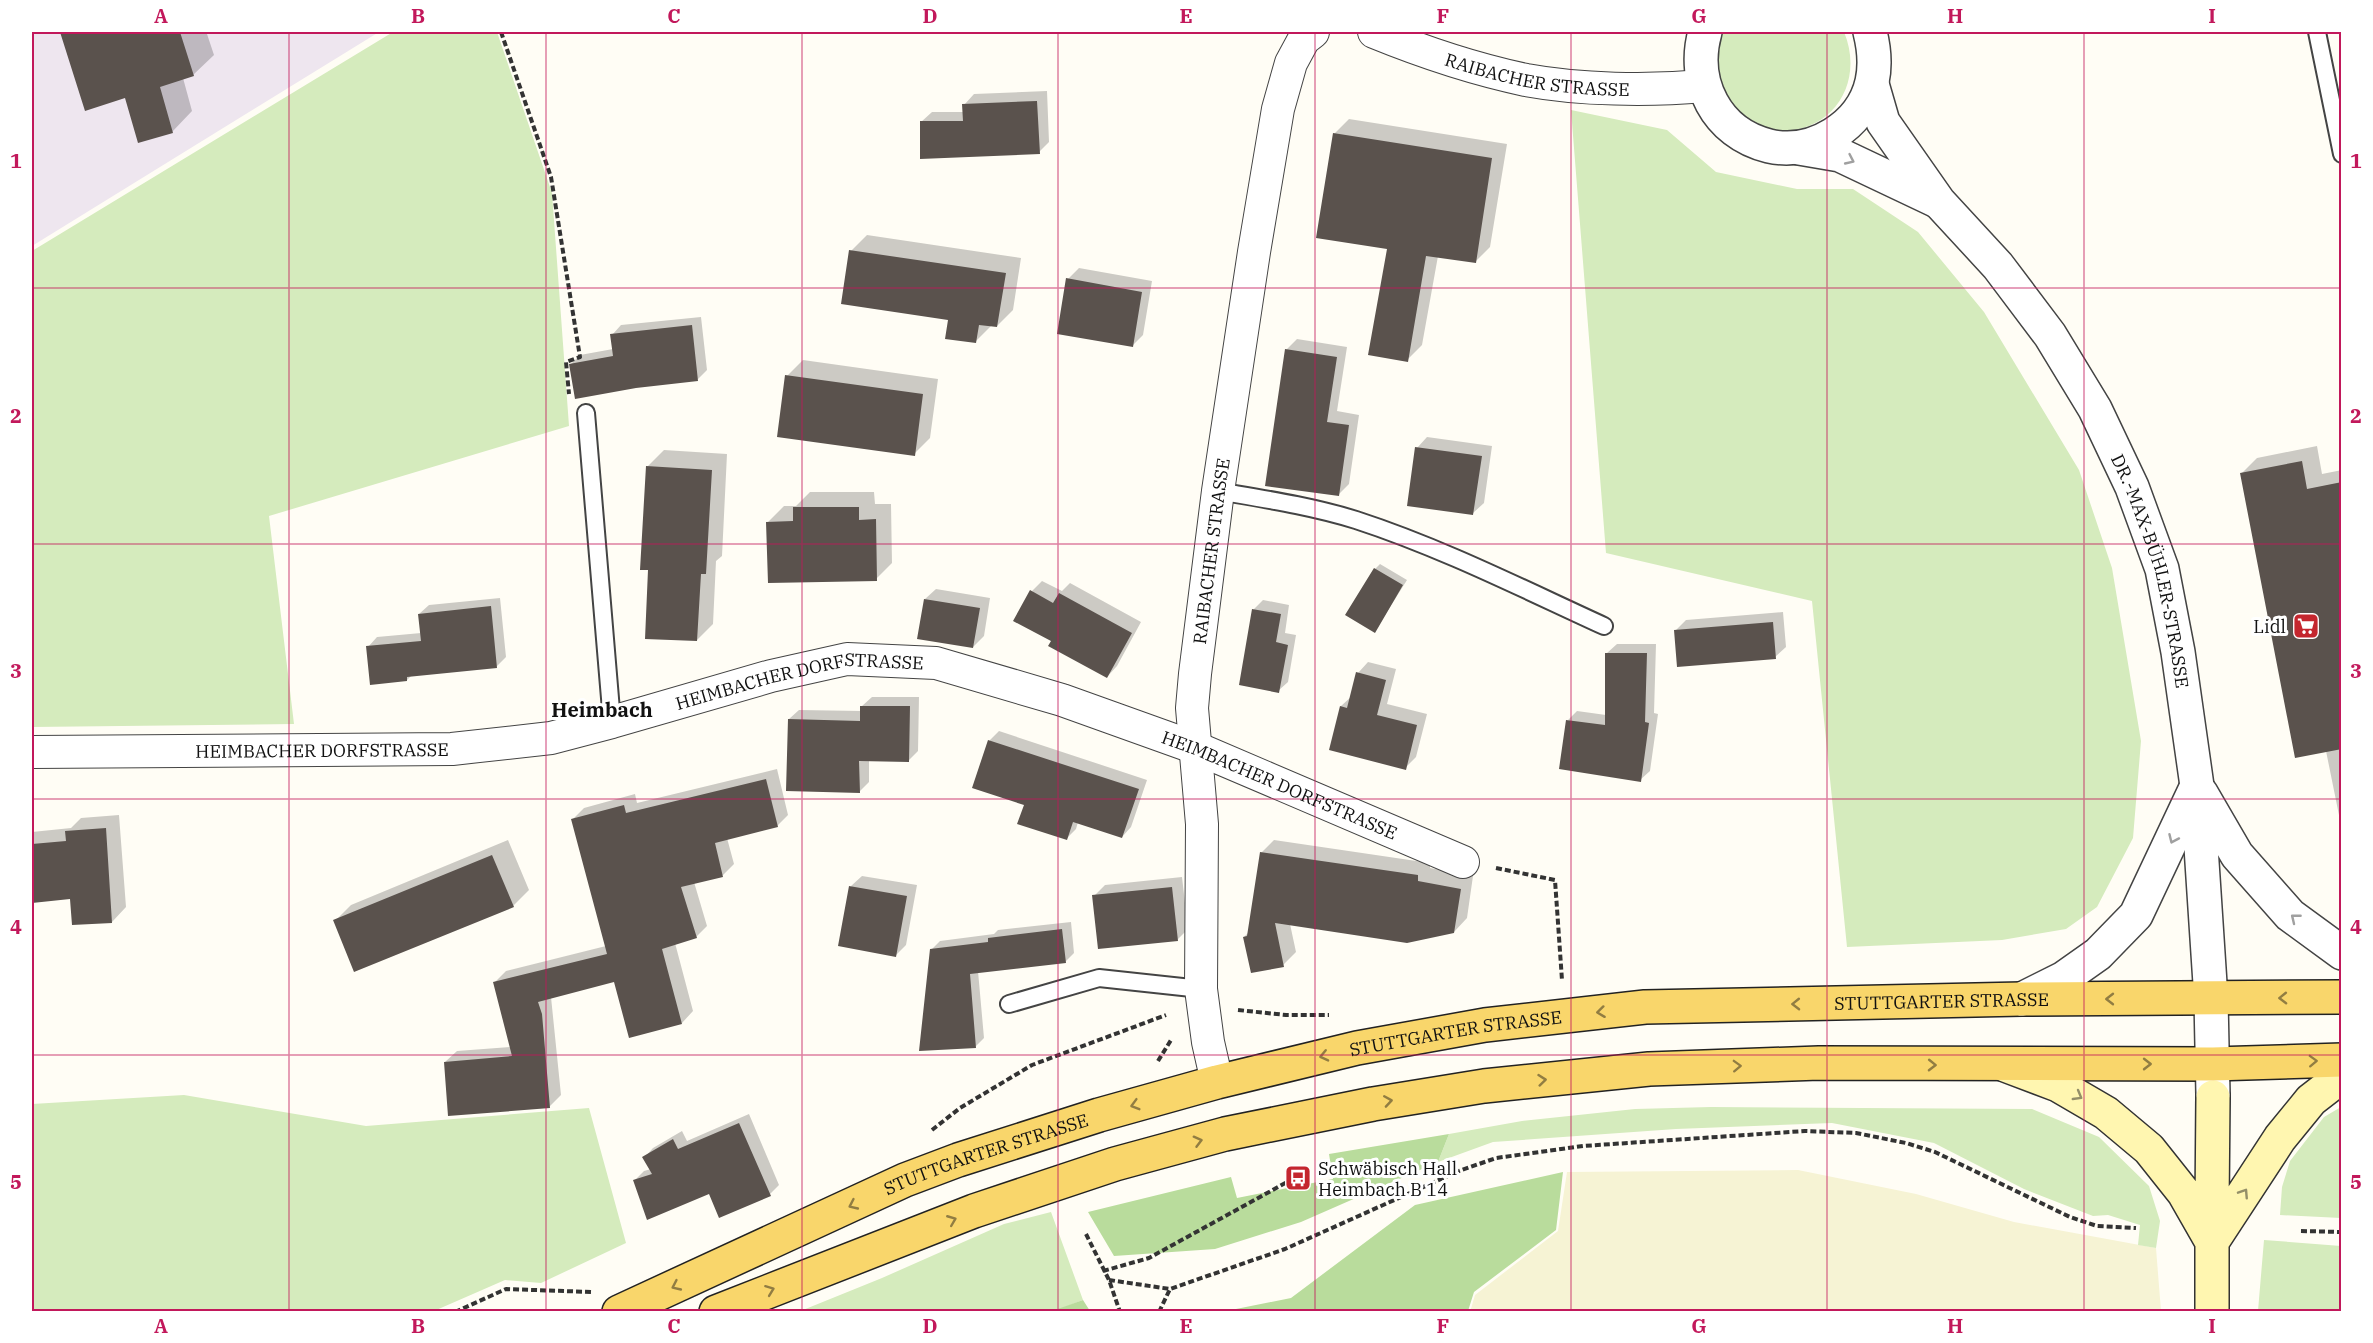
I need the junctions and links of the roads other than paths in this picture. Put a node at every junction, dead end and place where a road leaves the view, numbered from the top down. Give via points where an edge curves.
1 (1313, 32) edge
2 (1374, 32) edge
3 (1705, 32) edge
4 (1870, 32) edge
5 (2317, 32) edge
6 (1872, 84) junction
7 (1704, 86) junction
8 (1794, 147) junction
9 (2342, 154) edge
10 (1939, 202) junction
11 (586, 413) road end
12 (1218, 491) junction
13 (1604, 626) dead end
14 (612, 722) junction
15 (1196, 748) junction
16 (32, 752) edge
17 (2197, 786) junction
18 (1463, 862) road end
19 (2342, 953) edge
20 (1201, 989) junction
21 (2342, 997) edge
22 (2022, 999) junction
23 (2211, 999) junction
24 (1009, 1004) dead end
25 (2342, 1060) edge
26 (2213, 1064) junction
27 (2005, 1065) junction
28 (2342, 1076) edge
29 (1217, 1082) junction
30 (2213, 1097) joint
31 (2212, 1207) joint
32 (2211, 1242) junction
33 (619, 1311) edge
34 (716, 1311) edge
35 (2212, 1311) edge

1 - 12 street, RAIBACHER STRASSE via 1304,39 1292,63 1278,109
2 - 7 street, RAIBACHER STRASSE via 1414,48 1527,80 1657,90
3 - 7 street via 1700,68
4 - 6 street via 1874,49
5 - 9 lane
6 - 8 street via 1843,128 1811,144
6 - 10 street, DR.-MAX-BÜHLER-STRASSE via 1883,122
7 - 8 street, DR.-MAX-BÜHLER-STRASSE via 1721,116 1748,138 1770,146
8 -> 10 street, DR.-MAX-BÜHLER-STRASSE via 1840,155
10 - 17 street, DR.-MAX-BÜHLER-STRASSE via 1998,266 2050,335 2095,409 2132,487 2162,569
11 - 14 lane
12 - 13 lane via 1356,520 1444,552
12 - 15 street, RAIBACHER STRASSE via 1193,696
14 - 15 street, HEIMBACHER DORFSTRASSE via 771,676 847,659 936,663 1062,700
14 - 16 street, HEIMBACHER DORFSTRASSE via 551,738 452,749
15 - 18 street, HEIMBACHER DORFSTRASSE
15 - 20 street, RAIBACHER STRASSE via 1202,824
19 -> 17 street via 2290,915 2236,855
17 -> 22 street via 2136,915 2098,954 2064,978
17 - 23 street, DR.-MAX-BÜHLER-STRASSE
20 - 24 lane via 1099,978
20 - 29 street, RAIBACHER STRASSE
21 -> 23 main road, STUTTGARTER STRASSE
23 -> 22 main road, STUTTGARTER STRASSE
22 -> 29 main road, STUTTGARTER STRASSE via 1645,1007 1485,1025 1357,1048
23 - 26 street, DR.-MAX-BÜHLER-STRASSE
26 -> 25 main road
27 -> 26 main road
26 - 30 street, DR.-MAX-BÜHLER-STRASSE
27 -> 32 main road via 2058,1085 2106,1113 2149,1149 2184,1193
34 -> 27 main road via 974,1212 1115,1164 1225,1134 1373,1104 1484,1086 1648,1070 1819,1064
32 -> 28 main road via 2280,1138 2311,1100
29 -> 33 main road, STUTTGARTER STRASSE via 1099,1115 905,1180
30 - 31 main road
31 - 32 street
32 - 35 main road

